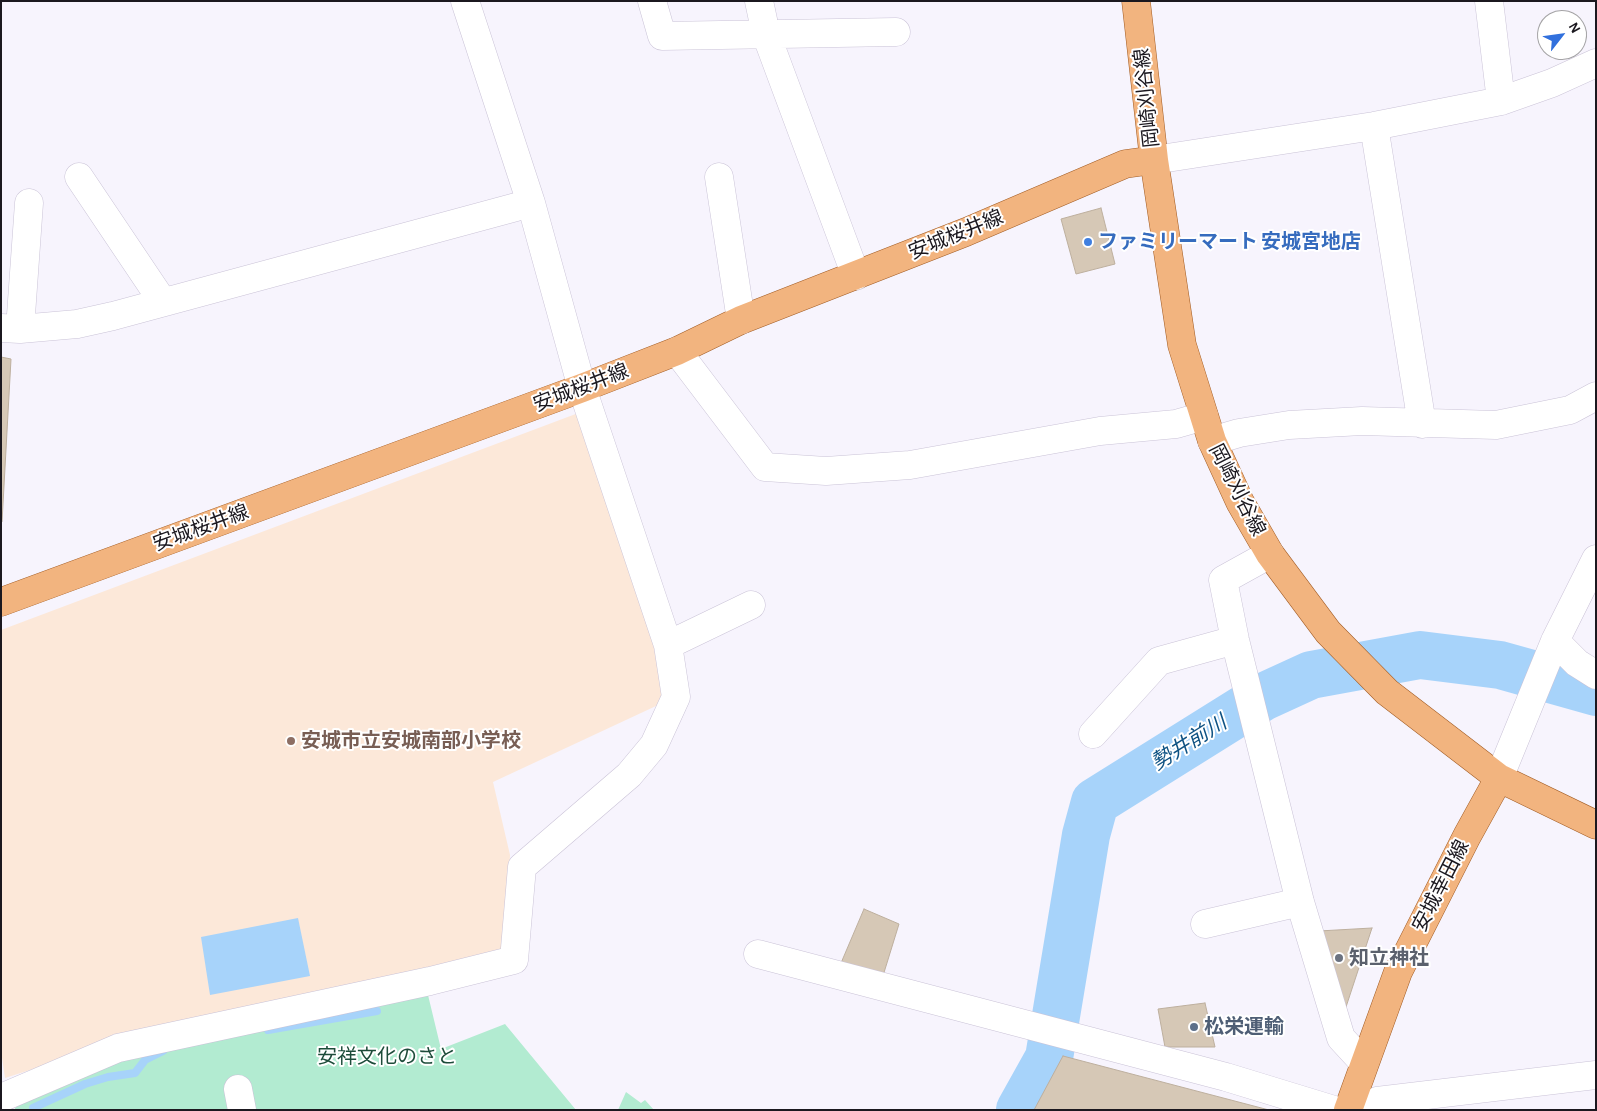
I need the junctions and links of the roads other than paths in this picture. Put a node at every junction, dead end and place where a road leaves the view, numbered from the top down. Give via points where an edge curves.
1 (466, 1) edge
2 (652, 1) edge
3 (759, 1) edge
4 (1136, 1) edge
5 (1489, 1) edge
6 (896, 32) dead end
7 (766, 34) junction
8 (1596, 63) edge
9 (1502, 102) junction
10 (1374, 126) junction
11 (1154, 160) junction
12 (79, 177) dead end
13 (719, 177) dead end
14 (29, 203) dead end
15 (531, 203) junction
16 (856, 276) junction
17 (163, 302) junction
18 (741, 320) junction
19 (11, 329) edge
20 (677, 351) junction
21 (582, 388) junction
22 (1596, 396) edge
23 (1422, 424) junction
24 (1208, 428) junction
25 (1270, 554) junction
26 (1596, 558) edge
27 (1, 602) edge
28 (751, 605) dead end
29 (1235, 640) junction
30 (1555, 641) junction
31 (668, 645) junction
32 (1596, 675) edge
33 (1093, 734) dead end
34 (1500, 778) junction
35 (1596, 825) edge
36 (1300, 902) junction
37 (1205, 924) dead end
38 (758, 954) dead end
39 (136, 1058) dead end
40 (1364, 1063) junction
41 (1596, 1075) edge
42 (1, 1098) edge
43 (25, 1110) edge
44 (1334, 1110) edge
45 (1348, 1110) edge
46 (1356, 1110) edge

1 - 15 street
2 - 7 street via 662,36
3 - 7 street
4 - 11 main road, 岡崎刈谷線
5 - 9 street
6 - 7 street
7 - 16 street
8 - 9 street
9 - 10 street
10 - 11 street
10 - 23 street
11 - 16 main road, 安城桜井線 via 1125,164
11 - 24 main road, 岡崎刈谷線 via 1182,344
12 - 17 street
13 - 18 street
14 - 19 street
15 - 17 street
15 - 21 street
16 - 18 main road, 安城桜井線
17 - 19 street via 77,324
18 - 20 main road, 安城桜井線
20 - 21 main road, 安城桜井線
20 - 24 street via 765,466 826,471 910,465 1100,431 1176,424
21 - 27 main road, 安城桜井線
21 - 31 street
22 - 23 street via 1570,410 1496,425
23 - 24 street via 1362,421 1289,425 1239,433
24 - 25 main road, 岡崎刈谷線 via 1240,502
25 - 29 street via 1223,580
25 - 34 main road, 岡崎刈谷線 via 1328,632 1388,692
26 - 30 street
28 - 31 street
29 - 33 street via 1159,661
29 - 36 street
30 - 32 street via 1577,663
30 - 34 street
31 - 42 street via 676,697 654,745 629,776 522,867 514,960 118,1048
34 - 35 main road, 岡崎刈谷線
34 - 40 main road, 安城幸田線 via 1398,972
36 - 37 street
36 - 40 street via 1341,1038
38 - 44 street via 1226,1077
39 - 43 street via 89,1074 25,1104
40 - 45 main road, 安城幸田線
41 - 46 street via 1377,1101

